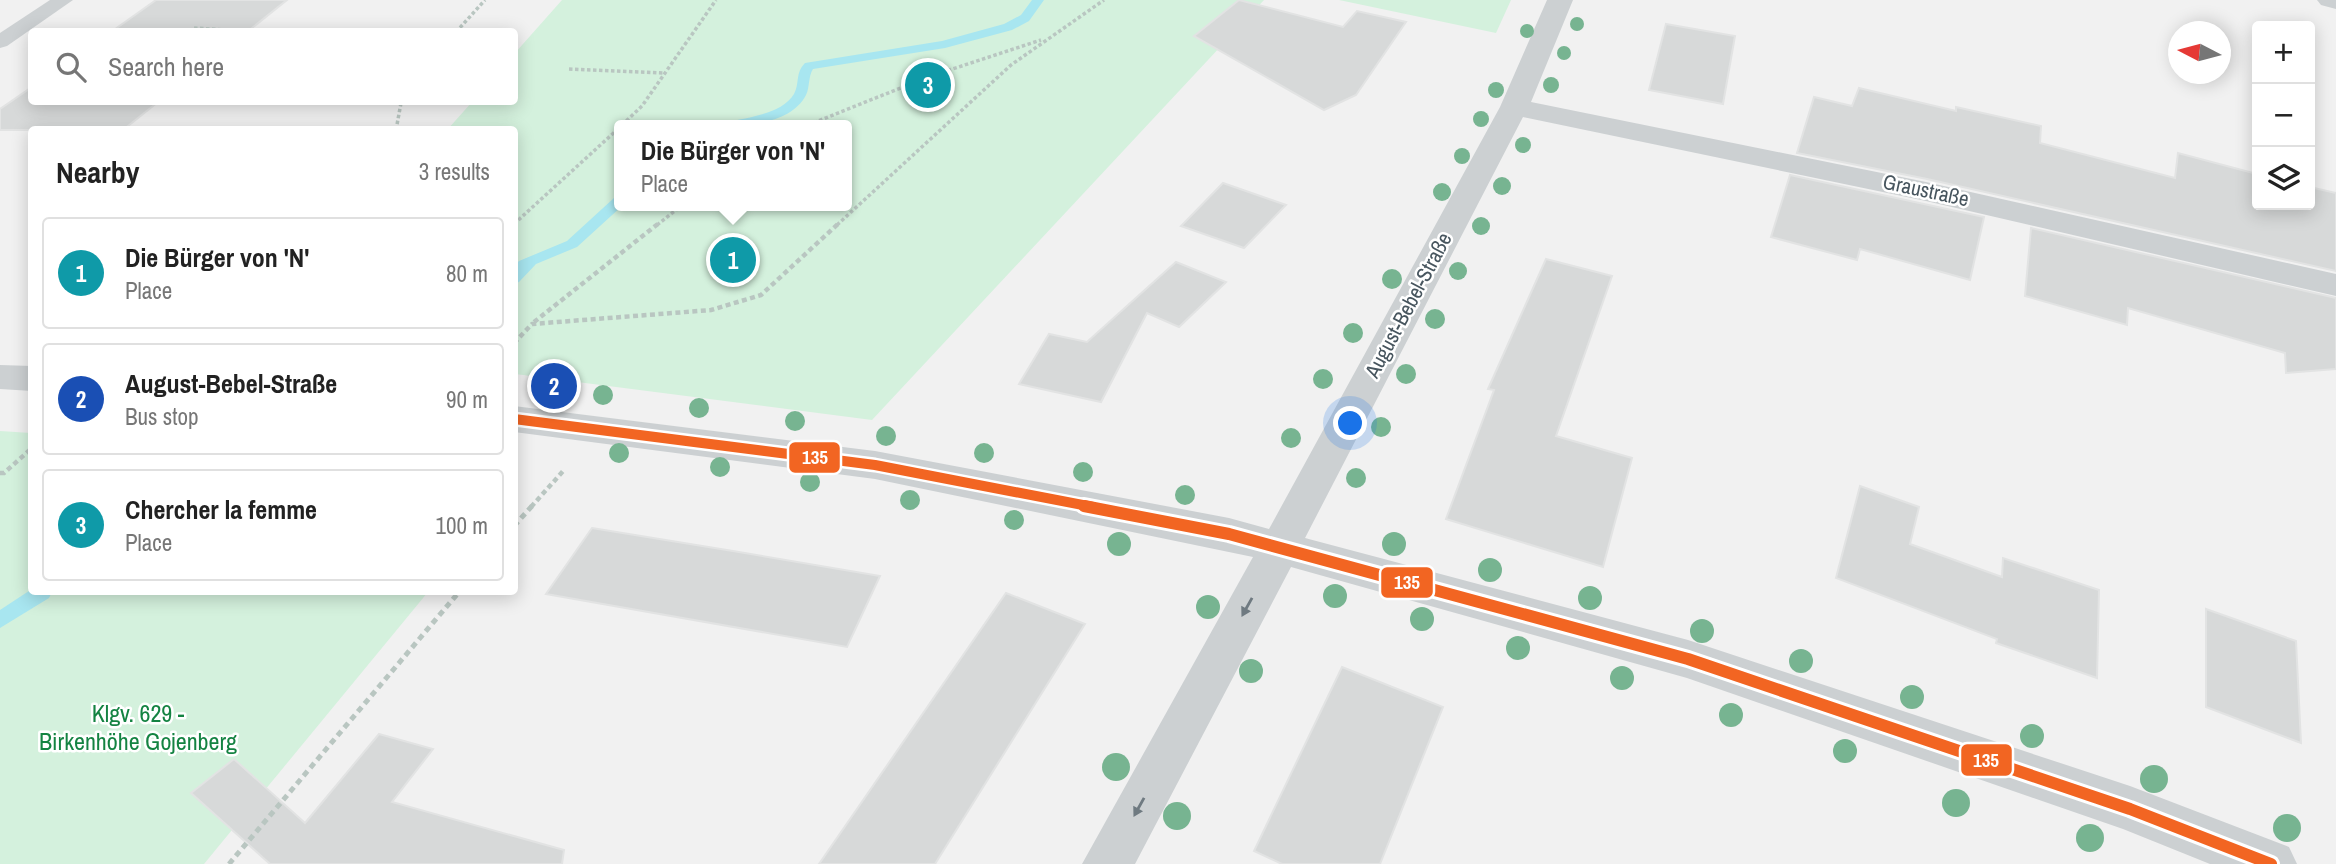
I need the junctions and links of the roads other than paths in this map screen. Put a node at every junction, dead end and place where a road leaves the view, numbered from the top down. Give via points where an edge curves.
1 (63, 0) edge
2 (1560, 0) edge
3 (2330, 0) edge
4 (2336, 1) edge
5 (0, 42) edge
6 (1514, 107) junction
7 (2336, 285) edge
8 (0, 377) edge
9 (28, 379) edge
10 (518, 419) edge
11 (1280, 547) junction
12 (1108, 864) edge
13 (2271, 864) edge

1 - 5 lane
2 - 6 street, August-Bebel-Straße
3 - 4 street
6 - 7 street, Graustraße via 1771,156
6 - 11 street, August-Bebel-Straße
8 - 9 street
10 - 11 street via 875,465
11 -> 12 street, August-Bebel-Straße
11 - 13 street via 1688,659 2130,809

